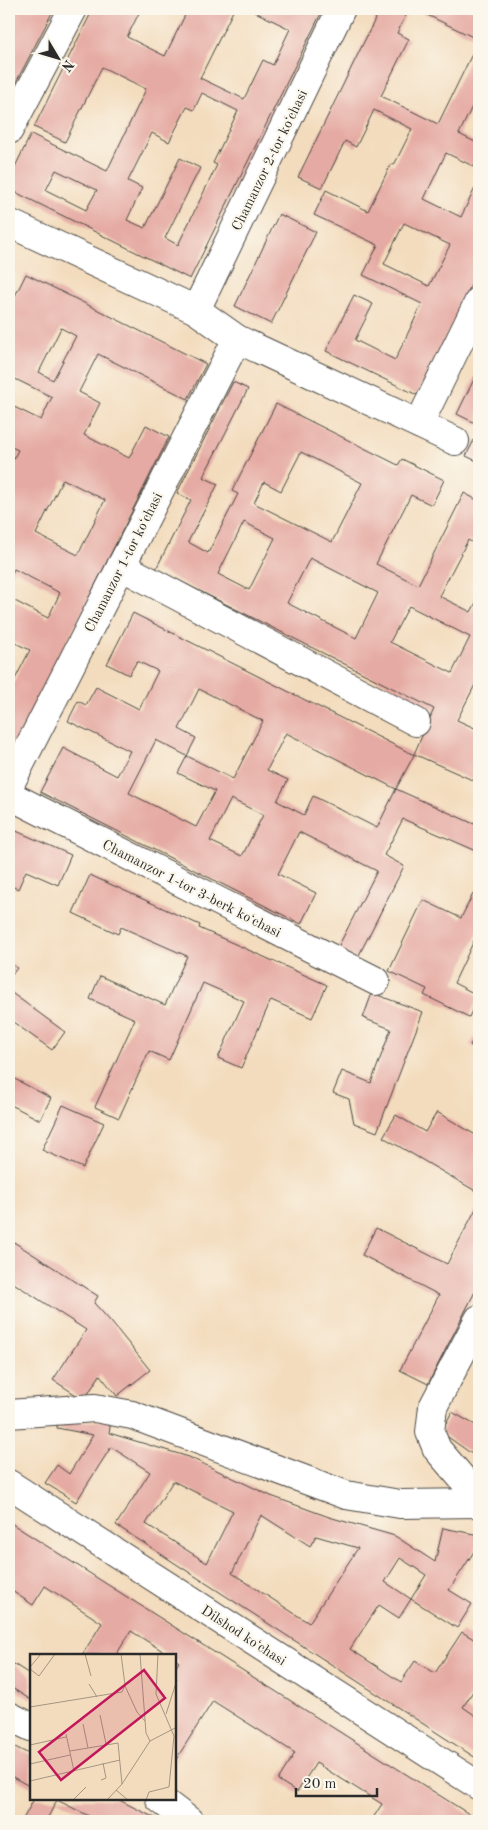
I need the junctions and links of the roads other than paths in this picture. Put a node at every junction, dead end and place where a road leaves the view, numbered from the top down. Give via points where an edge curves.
1 (73, 9) edge
2 (341, 9) edge
3 (9, 130) edge
4 (9, 223) edge
5 (479, 301) edge
6 (196, 310) junction
7 (236, 339) junction
8 (419, 424) junction
9 (456, 441) dead end
10 (121, 566) junction
11 (416, 722) dead end
12 (9, 786) edge
13 (9, 795) edge
14 (376, 981) dead end
15 (479, 1319) edge
16 (9, 1414) edge
17 (9, 1484) edge
18 (479, 1498) edge
19 (479, 1503) edge
20 (9, 1716) edge
21 (30, 1726) edge
22 (479, 1786) edge
23 (161, 1800) edge
24 (189, 1821) edge

1 - 3 street
2 - 6 street, Chamanzor 2-tor koʻchasi
4 - 6 street
5 - 8 street
6 - 7 street
7 - 8 street
7 - 10 street, Chamanzor 1-tor koʻchasi
8 - 9 street
10 - 11 street
10 - 12 street, Chamanzor 1-tor koʻchasi
13 - 14 street, Chamanzor 1-tor 3-berk koʻchasi
15 - 18 street via 434,1407 430,1432 437,1449
16 - 19 street via 95,1408 132,1415 346,1495 400,1504
17 - 22 street, Dilshod koʻchasi
20 - 21 street
23 - 24 street

